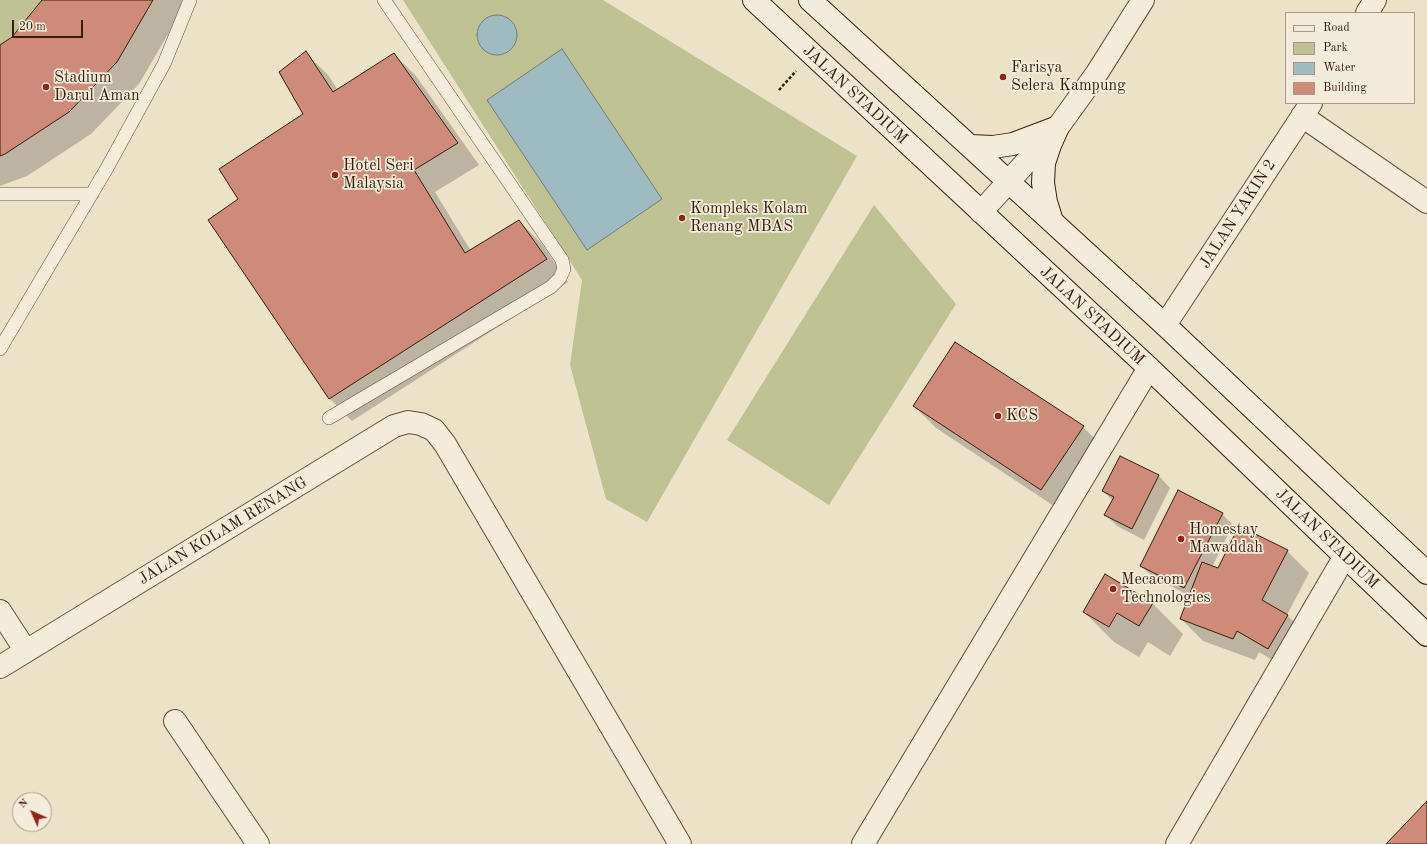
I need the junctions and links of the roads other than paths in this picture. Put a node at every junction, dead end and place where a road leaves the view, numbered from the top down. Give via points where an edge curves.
1 (190, 0) edge
2 (384, 0) edge
3 (754, 0) edge
4 (810, 0) edge
5 (1143, 0) edge
6 (1375, 0) edge
7 (1368, 12) edge
8 (1307, 110) edge
9 (1058, 127) junction
10 (970, 146) junction
11 (1008, 182) junction
12 (0, 194) edge
13 (92, 194) junction
14 (1427, 202) edge
15 (981, 212) junction
16 (1052, 221) junction
17 (1165, 324) junction
18 (0, 349) edge
19 (1149, 368) junction
20 (329, 418) dead end
21 (1345, 556) junction
22 (1427, 573) edge
23 (0, 611) edge
24 (1427, 635) edge
25 (26, 651) junction
26 (0, 667) edge
27 (175, 721) dead end
28 (865, 843) edge
29 (258, 844) edge
30 (680, 844) edge
31 (1177, 844) edge

1 - 13 lane via 164,64
2 - 20 lane via 562,260 564,269 560,278 551,287
3 - 15 street, JALAN STADIUM
4 - 10 street
5 - 9 street via 1097,73
6 - 7 street
8 - 14 street
8 - 17 street, JALAN YAKIN 2
9 - 10 street via 1013,144 993,147
9 - 11 street
9 - 16 street via 1044,163 1043,176 1046,202
10 - 11 street
11 - 15 street
11 - 16 street
12 - 13 lane
13 - 18 lane
15 - 19 street, JALAN STADIUM
16 - 17 street
17 - 22 street
19 - 21 street, JALAN STADIUM
19 - 28 street
21 - 24 street, JALAN STADIUM
21 - 31 street
23 - 25 street
25 - 26 street, JALAN KOLAM RENANG
25 - 30 street, JALAN KOLAM RENANG via 394,426 408,422 421,424 434,430 445,444
27 - 29 street

